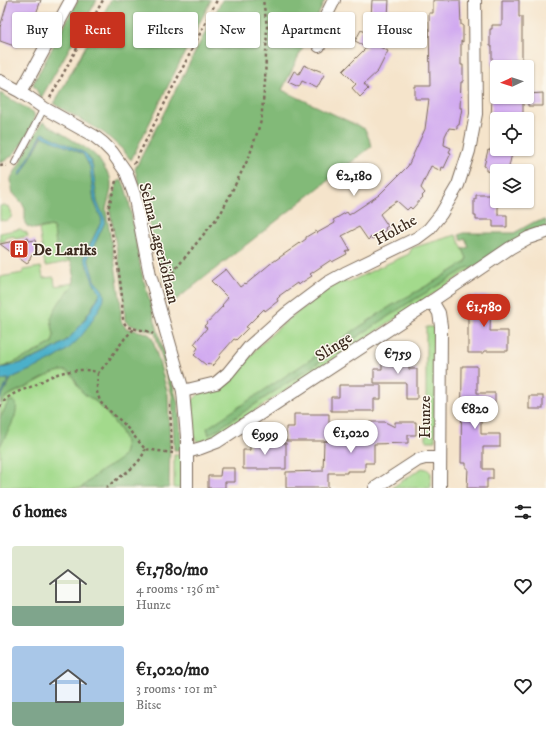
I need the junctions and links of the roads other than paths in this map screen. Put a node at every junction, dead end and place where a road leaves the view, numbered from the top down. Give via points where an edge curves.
1 (71, 0) edge
2 (334, 0) edge
3 (475, 0) edge
4 (328, 12) edge
5 (0, 81) edge
6 (21, 92) junction
7 (44, 108) junction
8 (15, 163) dead end
9 (546, 232) edge
10 (432, 301) junction
11 (183, 391) junction
12 (187, 452) junction
13 (440, 458) junction
14 (187, 488) edge
15 (375, 488) edge
16 (440, 488) edge

1 - 6 street
2 - 4 street
3 - 11 street, Holthe via 476,114 469,151 458,185 441,214 429,229 417,238 345,273 286,313 250,346 228,373 216,383
5 - 6 street, Selma Lagerlöflaan
6 - 7 street, Selma Lagerlöflaan
7 - 8 lane
7 - 11 street, Selma Lagerlöflaan via 103,143 126,172 134,194 154,292
9 - 10 street, Slinge via 510,248
10 - 12 street, Slinge via 217,442
10 - 13 street, Hunze via 439,312 441,326
11 - 12 street, Selma Lagerlöflaan
12 - 14 street
13 - 15 street via 418,460
13 - 16 street, Hunze

